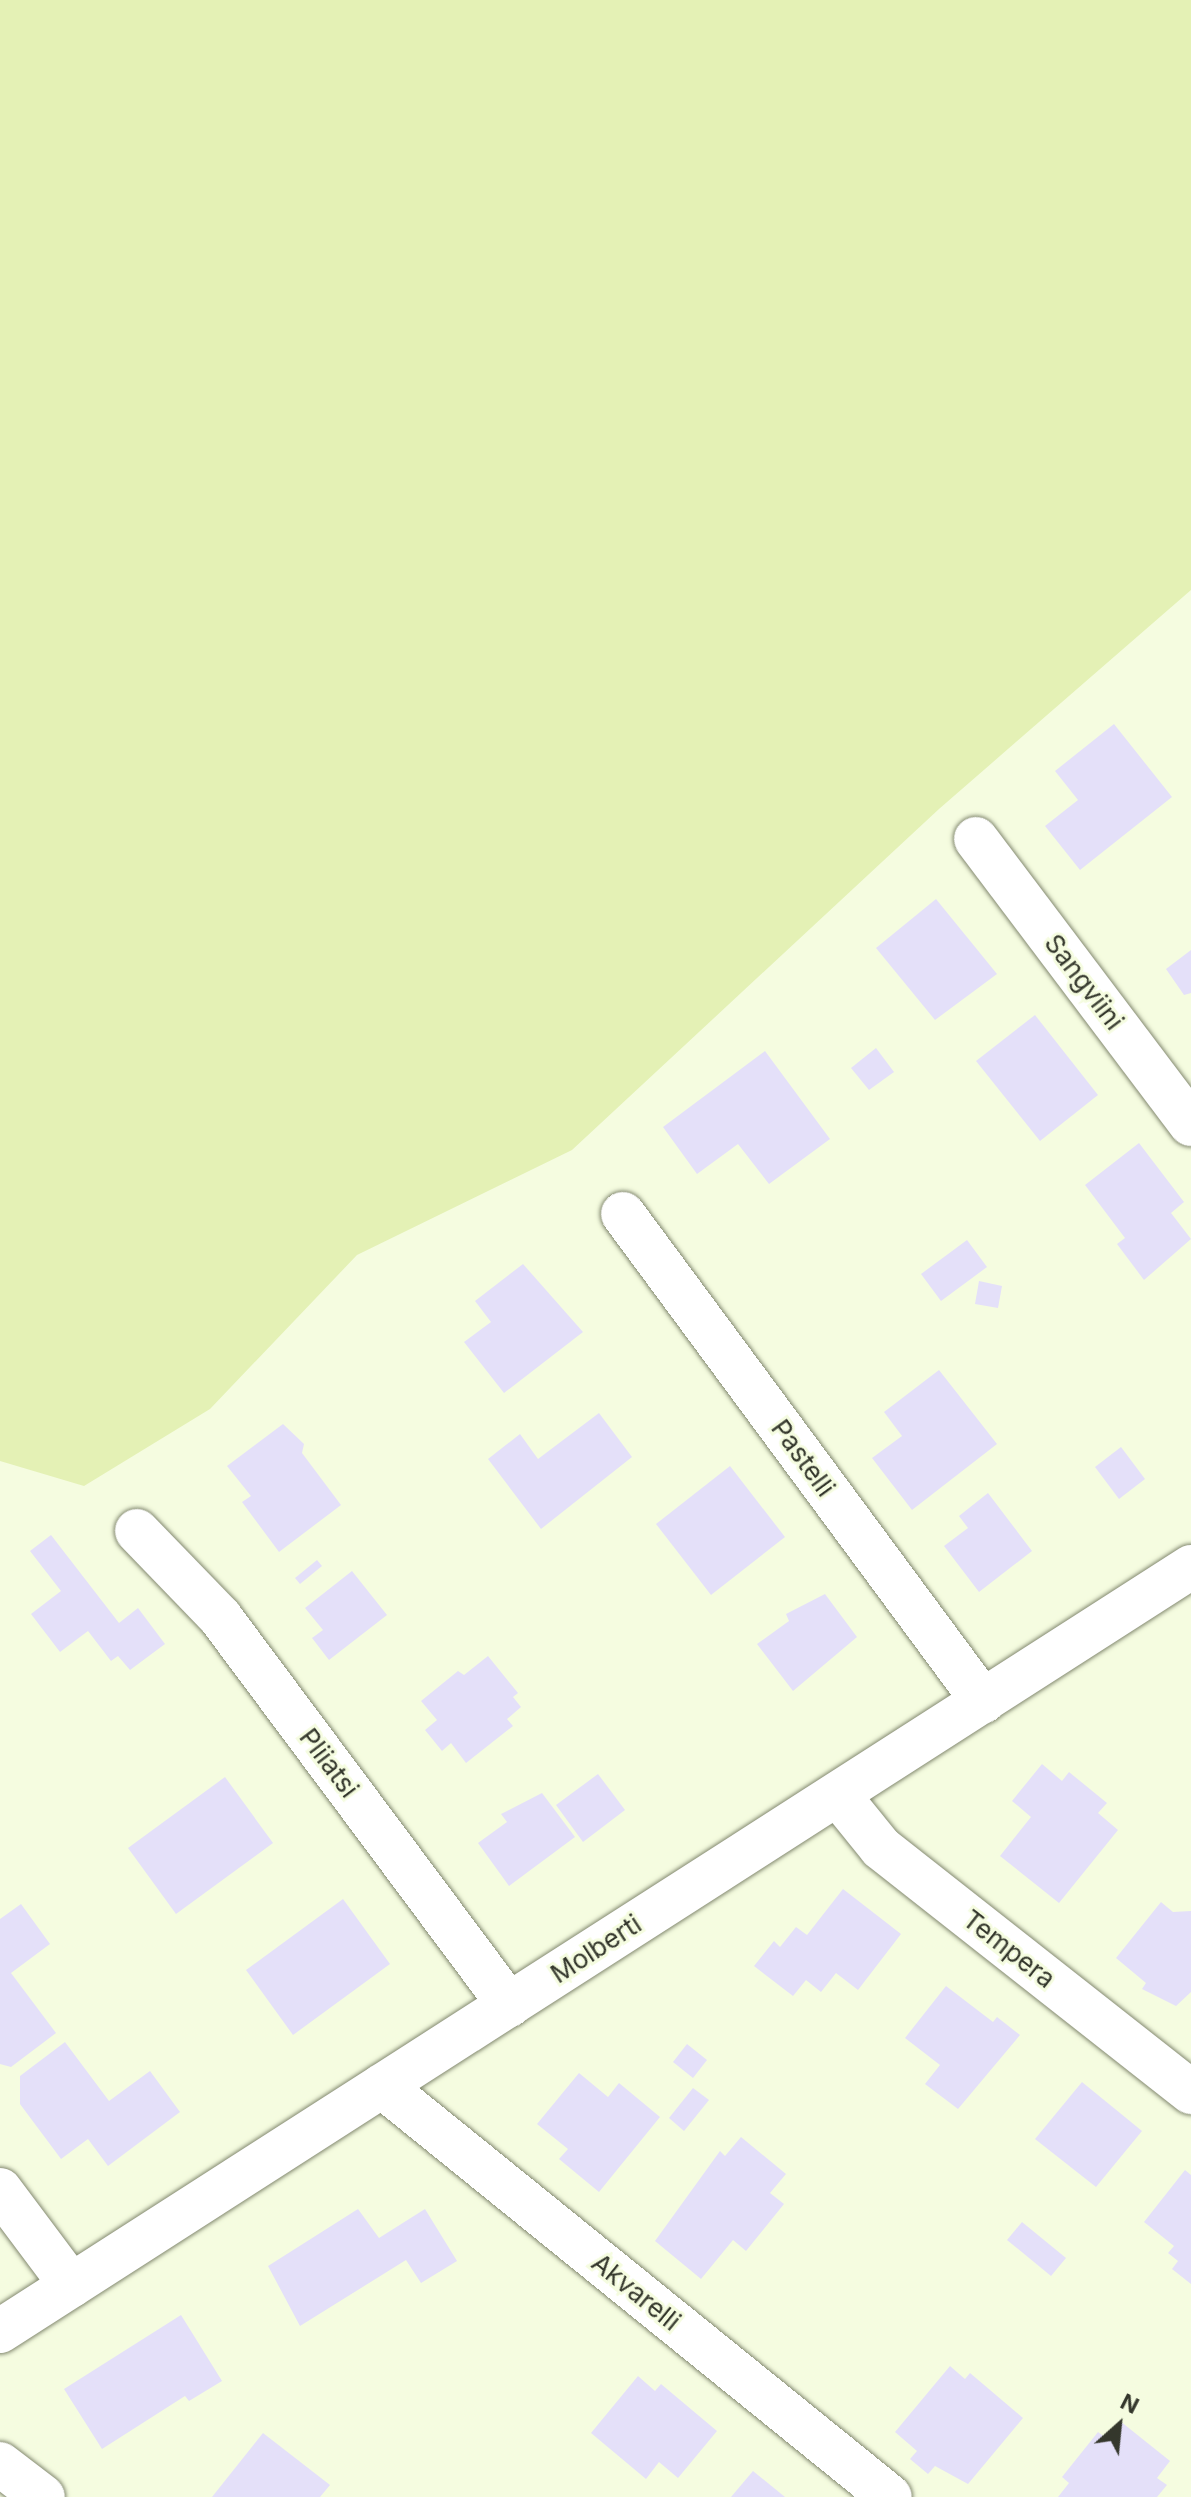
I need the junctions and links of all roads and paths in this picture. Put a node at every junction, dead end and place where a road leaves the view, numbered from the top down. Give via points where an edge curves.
1 (976, 839) dead end
2 (1191, 1124) edge
3 (623, 1214) dead end
4 (137, 1531) dead end
5 (1191, 1567) edge
6 (983, 1701) junction
7 (838, 1795) junction
8 (509, 2005) junction
9 (382, 2086) junction
10 (1191, 2092) edge
11 (0, 2190) edge
12 (71, 2285) junction
13 (0, 2331) edge
14 (0, 2464) edge
15 (43, 2497) edge
16 (890, 2497) edge

1 - 2 street, Sangviini
3 - 6 street, Pastelli
4 - 8 street, Pliiatsi via 220,1617
5 - 6 street, Molberti
6 - 7 street, Molberti
7 - 8 street, Molberti
7 - 10 street, Tempera via 881,1848
8 - 9 street, Molberti
9 - 12 street, Molberti
9 - 16 street, Akvarelli
11 - 12 street
12 - 13 street, Molberti
14 - 15 street

